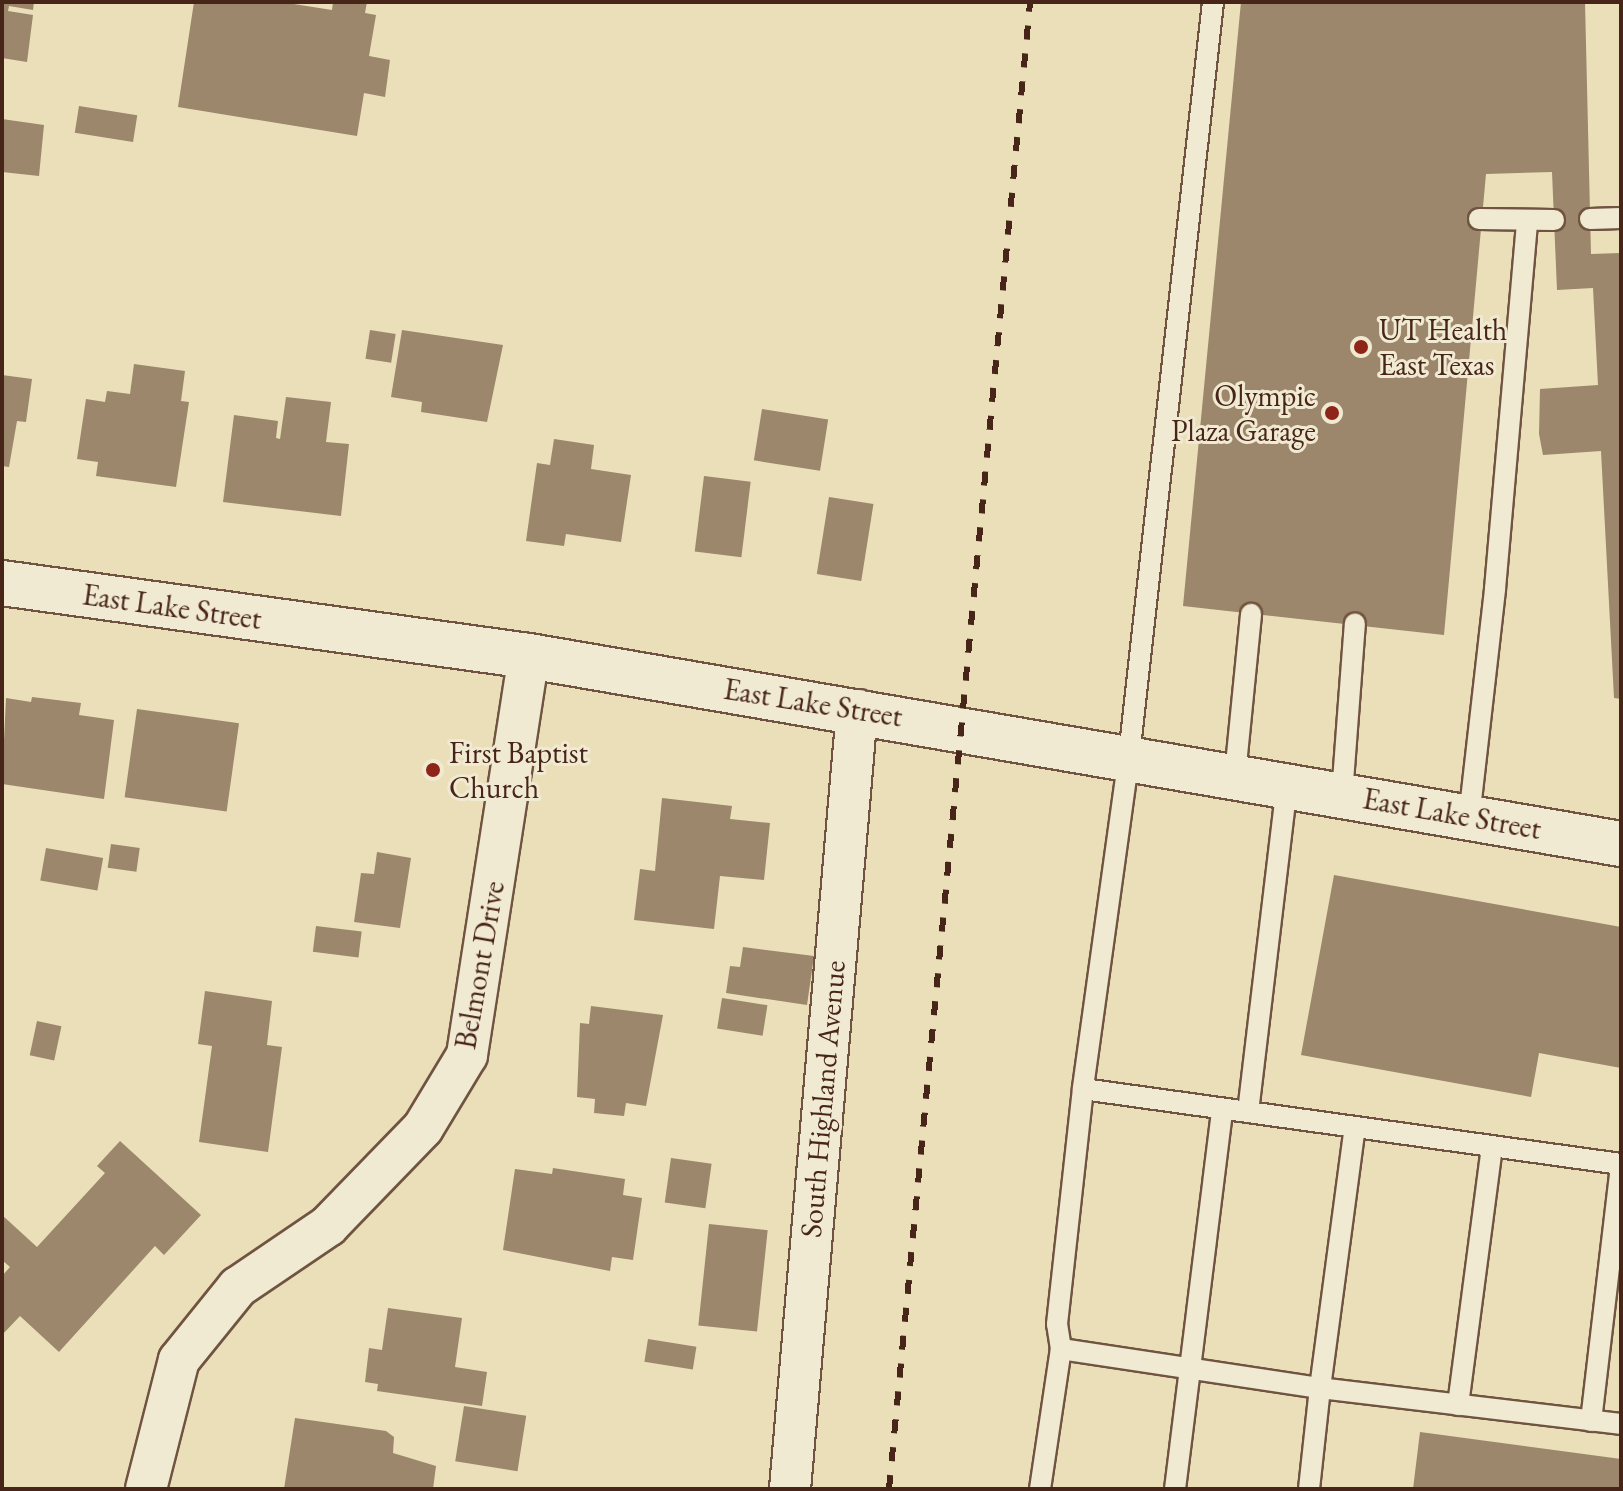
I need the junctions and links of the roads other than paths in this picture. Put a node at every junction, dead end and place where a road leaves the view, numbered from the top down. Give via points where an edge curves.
1 (1213, 2) edge
2 (1621, 218) edge
3 (1479, 219) dead end
4 (1590, 219) dead end
5 (1527, 220) junction
6 (1554, 220) dead end
7 (2, 583) edge
8 (1251, 614) dead end
9 (1355, 623) dead end
10 (529, 656) junction
11 (857, 710) junction
12 (1129, 756) junction
13 (1235, 775) junction
14 (1287, 785) junction
15 (1342, 795) junction
16 (1469, 818) junction
17 (1621, 844) edge
18 (1083, 1089) junction
19 (1222, 1109) junction
20 (1248, 1112) junction
21 (1355, 1127) junction
22 (1492, 1147) junction
23 (1621, 1166) edge
24 (1061, 1349) junction
25 (1189, 1369) junction
26 (1320, 1388) junction
27 (1458, 1405) junction
28 (1591, 1421) junction
29 (1621, 1424) edge
30 (146, 1489) edge
31 (790, 1489) edge
32 (1040, 1489) edge
33 (1175, 1489) edge
34 (1309, 1489) edge

1 - 12 lane
2 - 4 lane
3 - 5 lane
5 - 6 lane
5 - 16 lane
7 - 10 street, East Lake Street
8 - 13 lane
9 - 15 lane
10 - 11 street, East Lake Street
10 - 30 street, Belmont Drive via 467,1055 423,1128 328,1226 238,1287 179,1360
11 - 12 street, East Lake Street
11 - 31 street, South Highland Avenue
12 - 13 street, East Lake Street
12 - 18 lane
13 - 14 street, East Lake Street
14 - 15 street, East Lake Street
14 - 20 lane
15 - 16 street, East Lake Street
16 - 17 street, East Lake Street
18 - 19 lane
18 - 24 lane via 1057,1324
19 - 20 lane
19 - 25 lane
20 - 21 lane
21 - 22 lane
21 - 26 lane
22 - 23 lane
22 - 27 lane
23 - 28 lane
24 - 25 lane
24 - 32 lane
25 - 26 lane
25 - 33 lane
26 - 27 lane
26 - 34 lane
27 - 28 lane
28 - 29 lane

